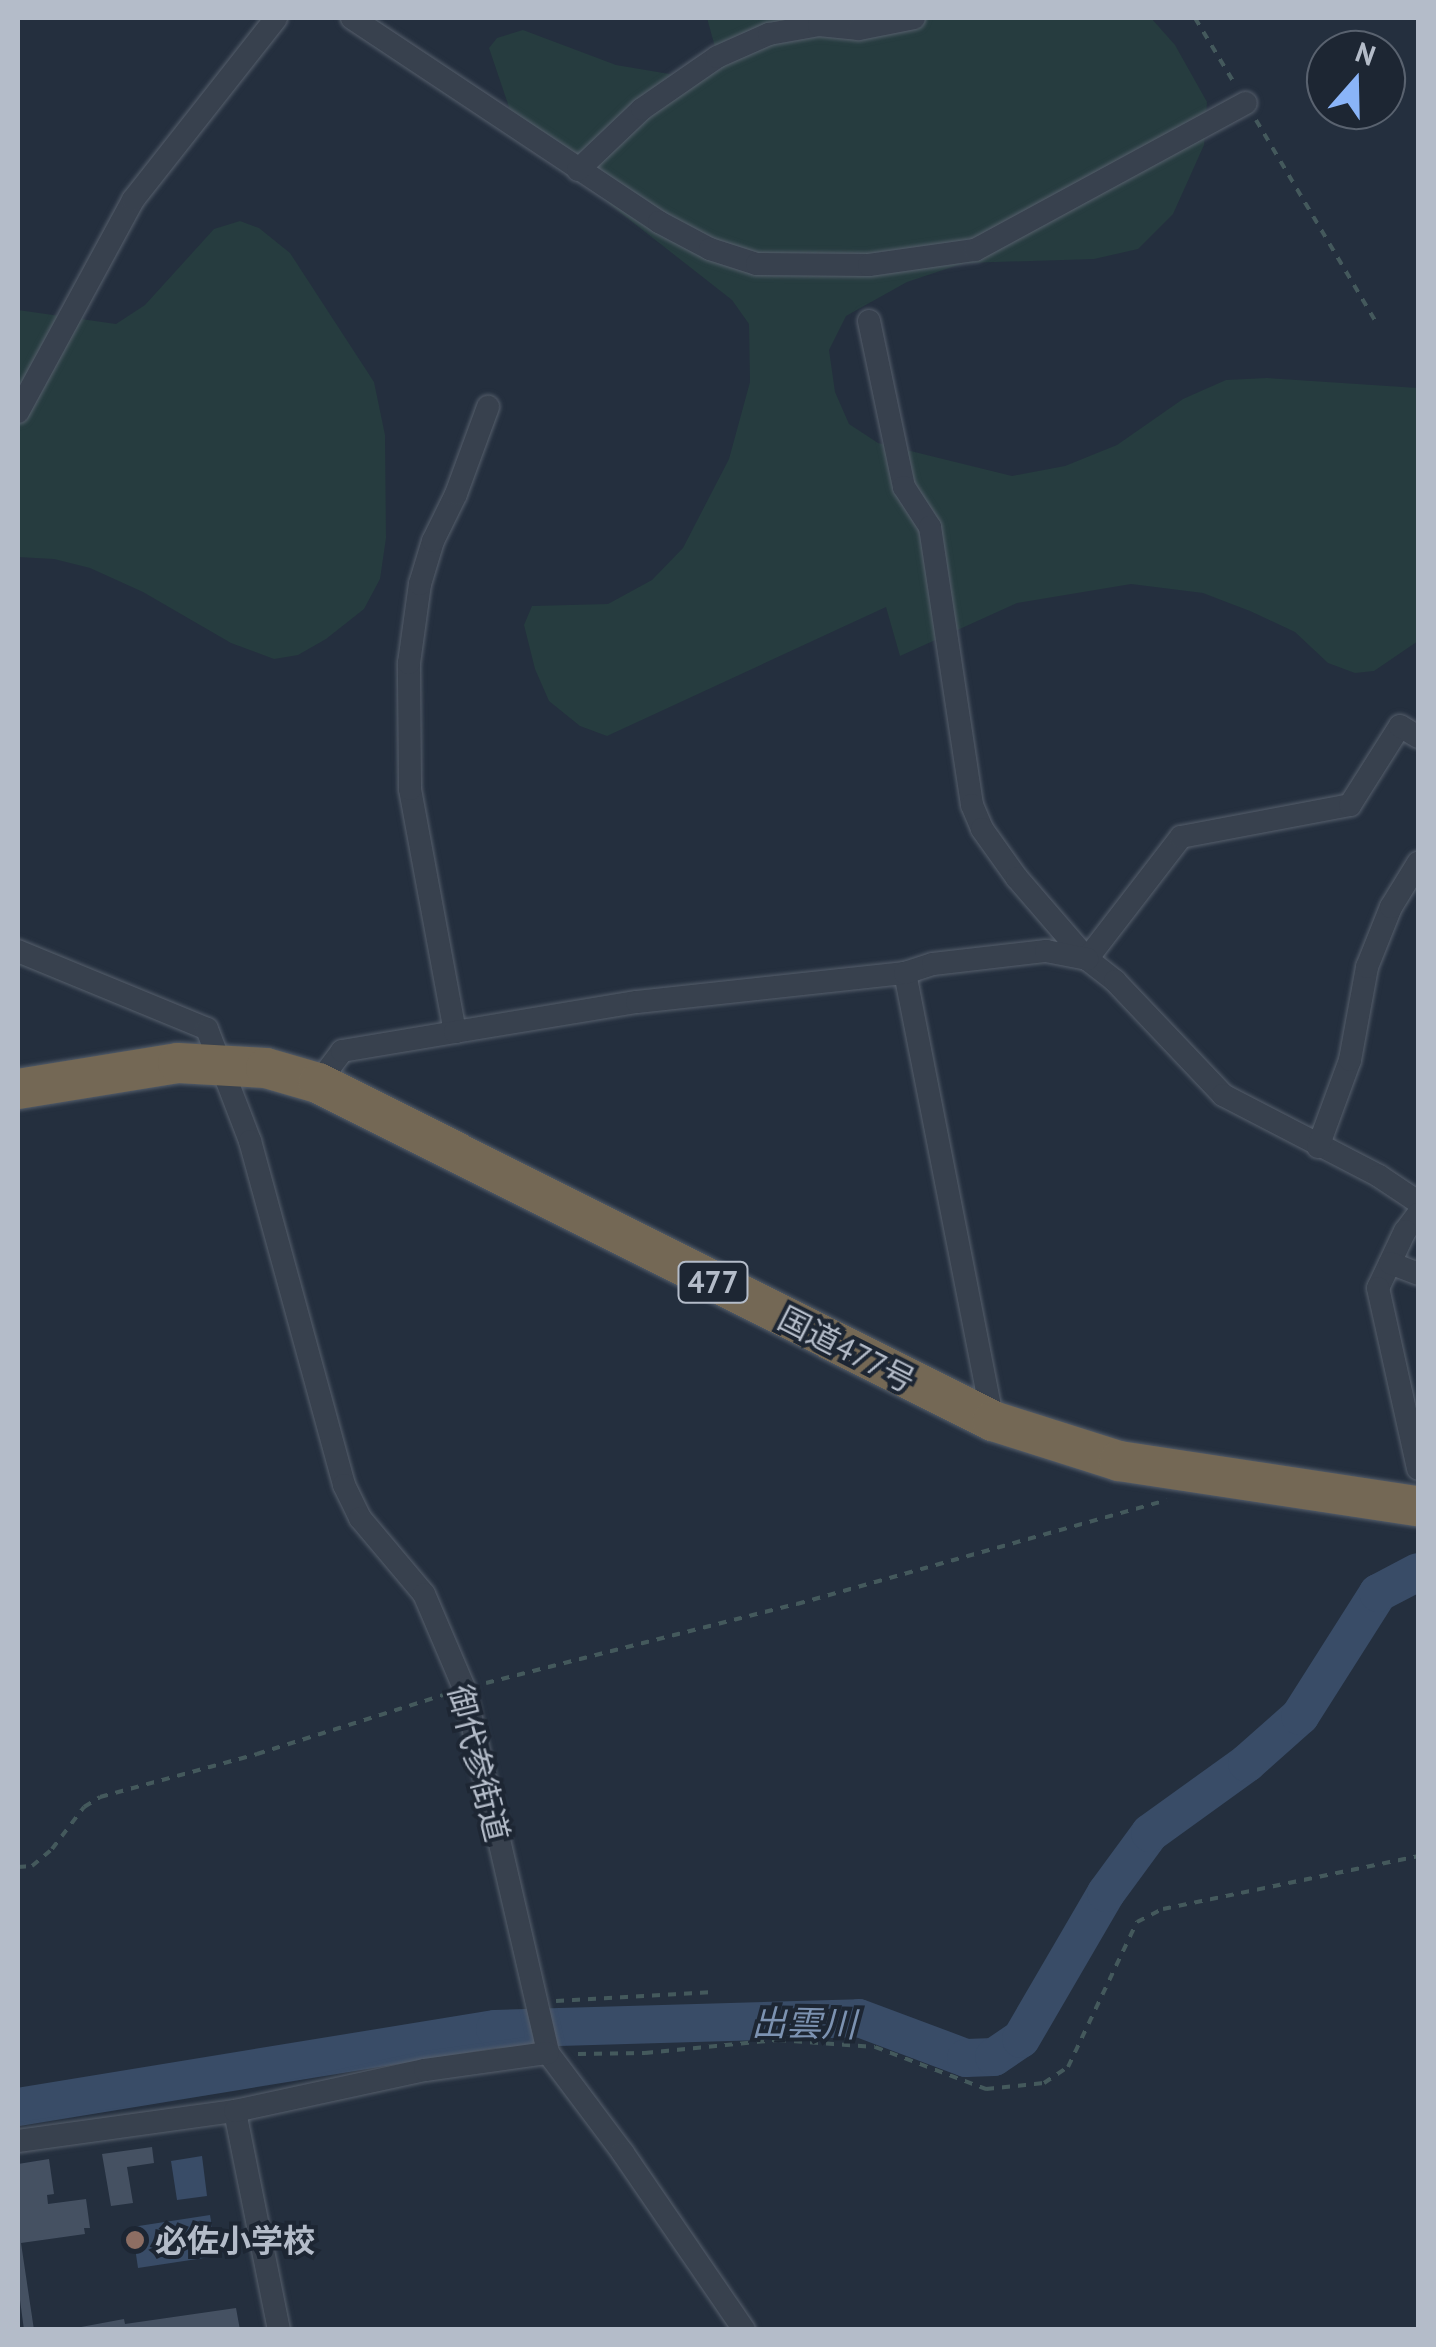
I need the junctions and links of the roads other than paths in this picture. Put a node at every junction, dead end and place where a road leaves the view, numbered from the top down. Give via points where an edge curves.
1 (276, 18) edge
2 (352, 18) edge
3 (914, 18) edge
4 (1246, 103) road end
5 (578, 170) junction
6 (869, 321) dead end
7 (488, 407) dead end
8 (18, 412) edge
9 (1418, 737) edge
10 (1418, 863) edge
11 (18, 952) edge
12 (1088, 959) junction
13 (904, 973) junction
14 (455, 1032) junction
15 (222, 1062) junction
16 (318, 1083) junction
17 (18, 1090) edge
18 (1318, 1147) junction
19 (1418, 1202) edge
20 (1418, 1214) edge
21 (1390, 1263) junction
22 (1418, 1274) edge
23 (993, 1421) junction
24 (1418, 1469) edge
25 (1418, 1506) edge
26 (547, 2046) junction
27 (234, 2111) junction
28 (18, 2141) edge
29 (280, 2330) edge
30 (744, 2330) edge

1 - 8 street via 133,200
2 - 5 street
3 - 5 street via 769,34 717,57 642,109
4 - 5 street via 976,250 869,265 756,264 710,249
6 - 12 street via 904,487 930,527 972,805 1016,878
7 - 14 street via 433,541 409,663 410,789
9 - 12 street via 1400,726 1350,805 1181,838
10 - 18 street via 1391,907 1367,968 1350,1060
11 - 15 street, 御代参街道 via 206,1029
12 - 13 street via 1046,952
12 - 18 street via 1223,1094
13 - 14 street via 637,1002
13 - 23 street
14 - 16 street via 342,1051
15 - 16 highway, 国道477号 / 477
15 - 17 highway, 国道477号 / 477 via 120,1069
15 - 26 street, 御代参街道 via 250,1141 344,1485 360,1518 424,1594 464,1688
16 - 23 highway, 国道477号 / 477
18 - 19 street
20 - 21 street
21 - 22 street
21 - 24 street via 1378,1288
23 - 25 highway, 国道477号 / 477 via 1119,1461
26 - 27 street
26 - 30 street, 御代参街道
27 - 28 street
27 - 29 street

